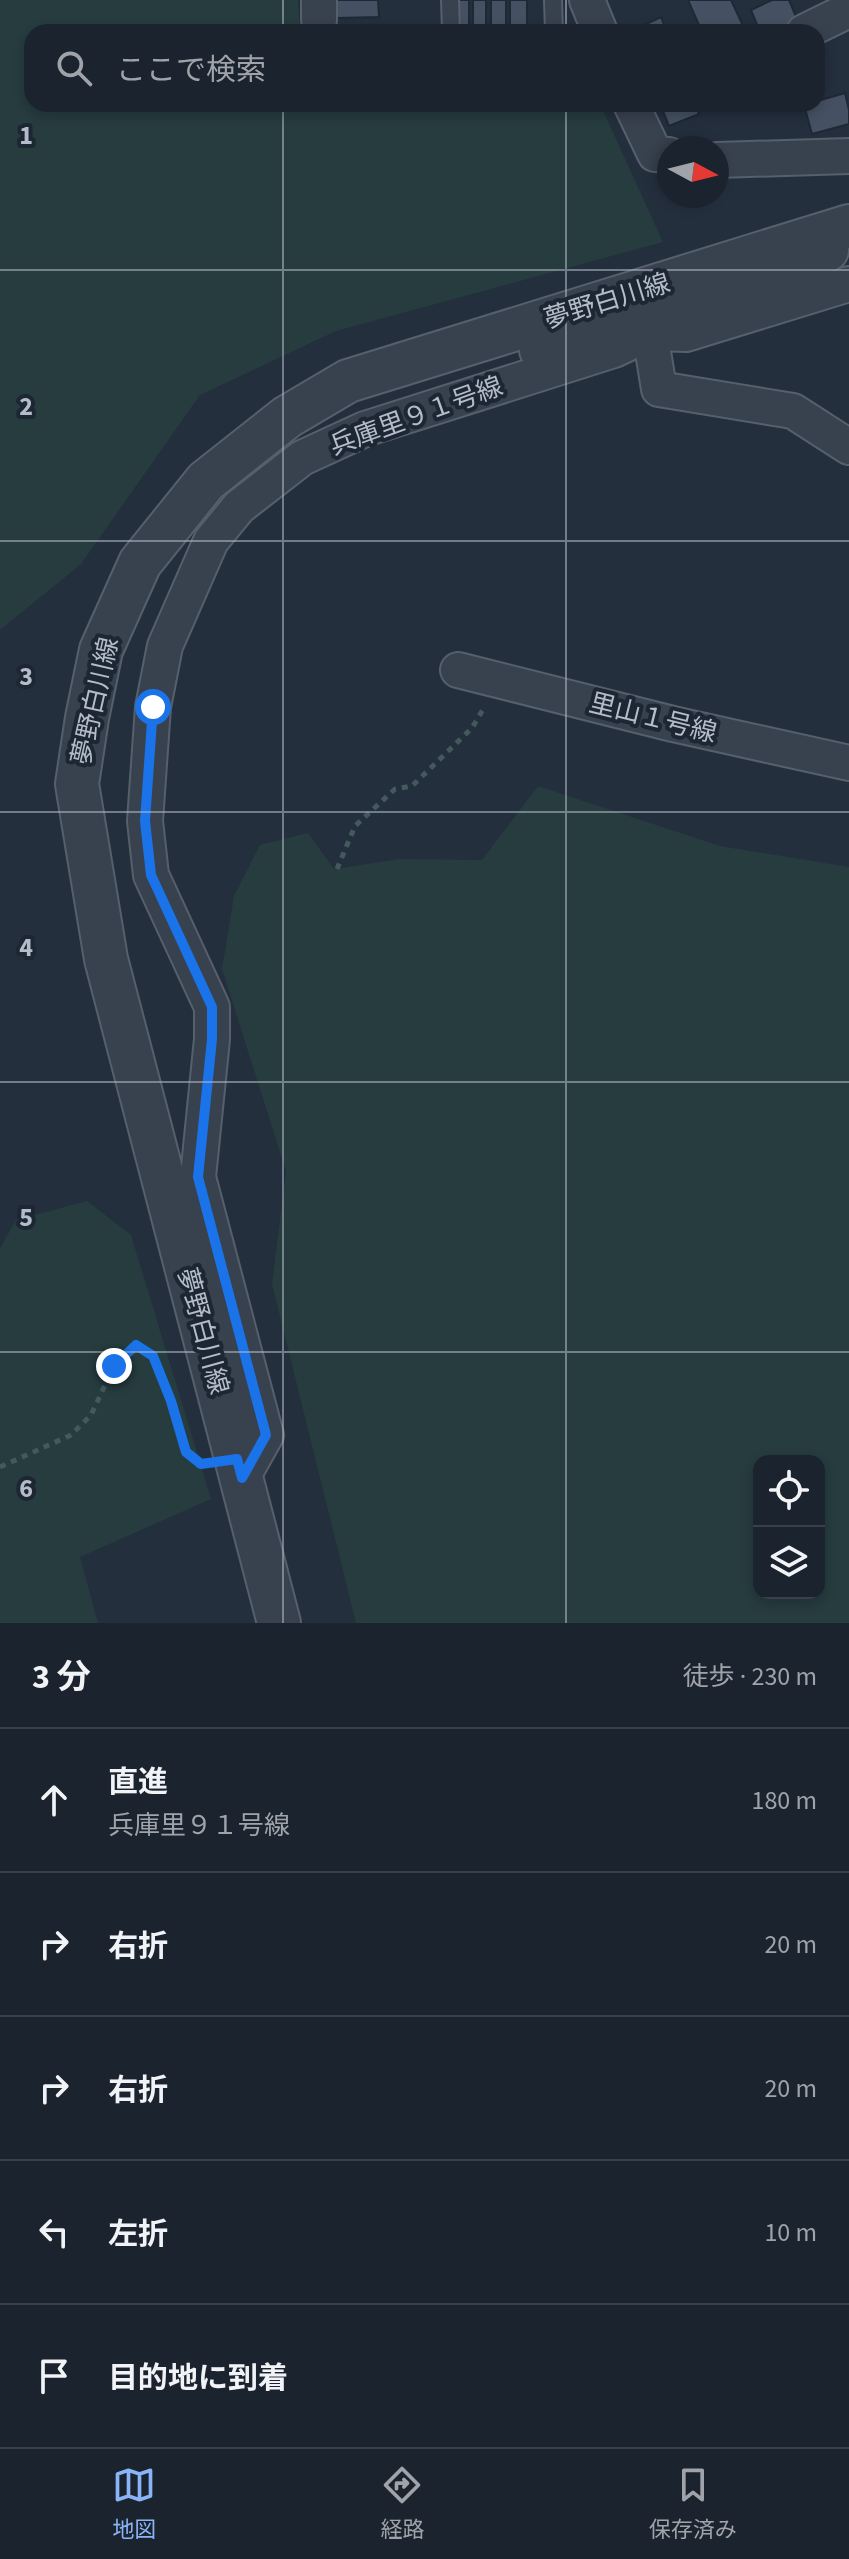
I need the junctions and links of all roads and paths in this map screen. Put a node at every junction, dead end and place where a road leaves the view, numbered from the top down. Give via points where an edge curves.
1 (450, 0) edge
2 (553, 0) edge
3 (451, 24) edge
4 (554, 24) edge
5 (635, 112) edge
6 (657, 154) edge
7 (849, 156) edge
8 (729, 160) edge
9 (849, 226) edge
10 (849, 236) edge
11 (849, 284) edge
12 (650, 333) junction
13 (401, 365) junction
14 (849, 447) edge
15 (458, 670) dead end
16 (499, 681) junction
17 (849, 763) edge
18 (337, 869) dead end
19 (0, 1467) edge
20 (239, 1469) junction
21 (279, 1623) edge

1 - 3 lane
2 - 4 lane
5 - 6 street
7 - 8 street
9 - 13 street, 夢野白川線
10 - 12 street via 777,280 675,312
11 - 12 street, 兵庫里９１号線 via 686,334
12 - 13 street via 608,332 516,356
12 - 14 street via 659,389 793,411
12 - 20 street, 兵庫里９１号線 via 614,350 365,429 302,458 239,507 211,541 165,646 153,707 145,821 151,875 212,1007 198,1177 266,1435
13 - 20 street, 夢野白川線 via 348,381 287,417 206,481 140,563 101,650 77,784 106,959
15 - 16 street, 里山１号線
16 - 17 street, 里山１号線
16 - 18 path via 472,728 412,786 395,789 355,826
19 - 20 path via 71,1435 91,1415 114,1366 136,1345 153,1356 186,1452 201,1464
20 - 21 street, 夢野白川線

